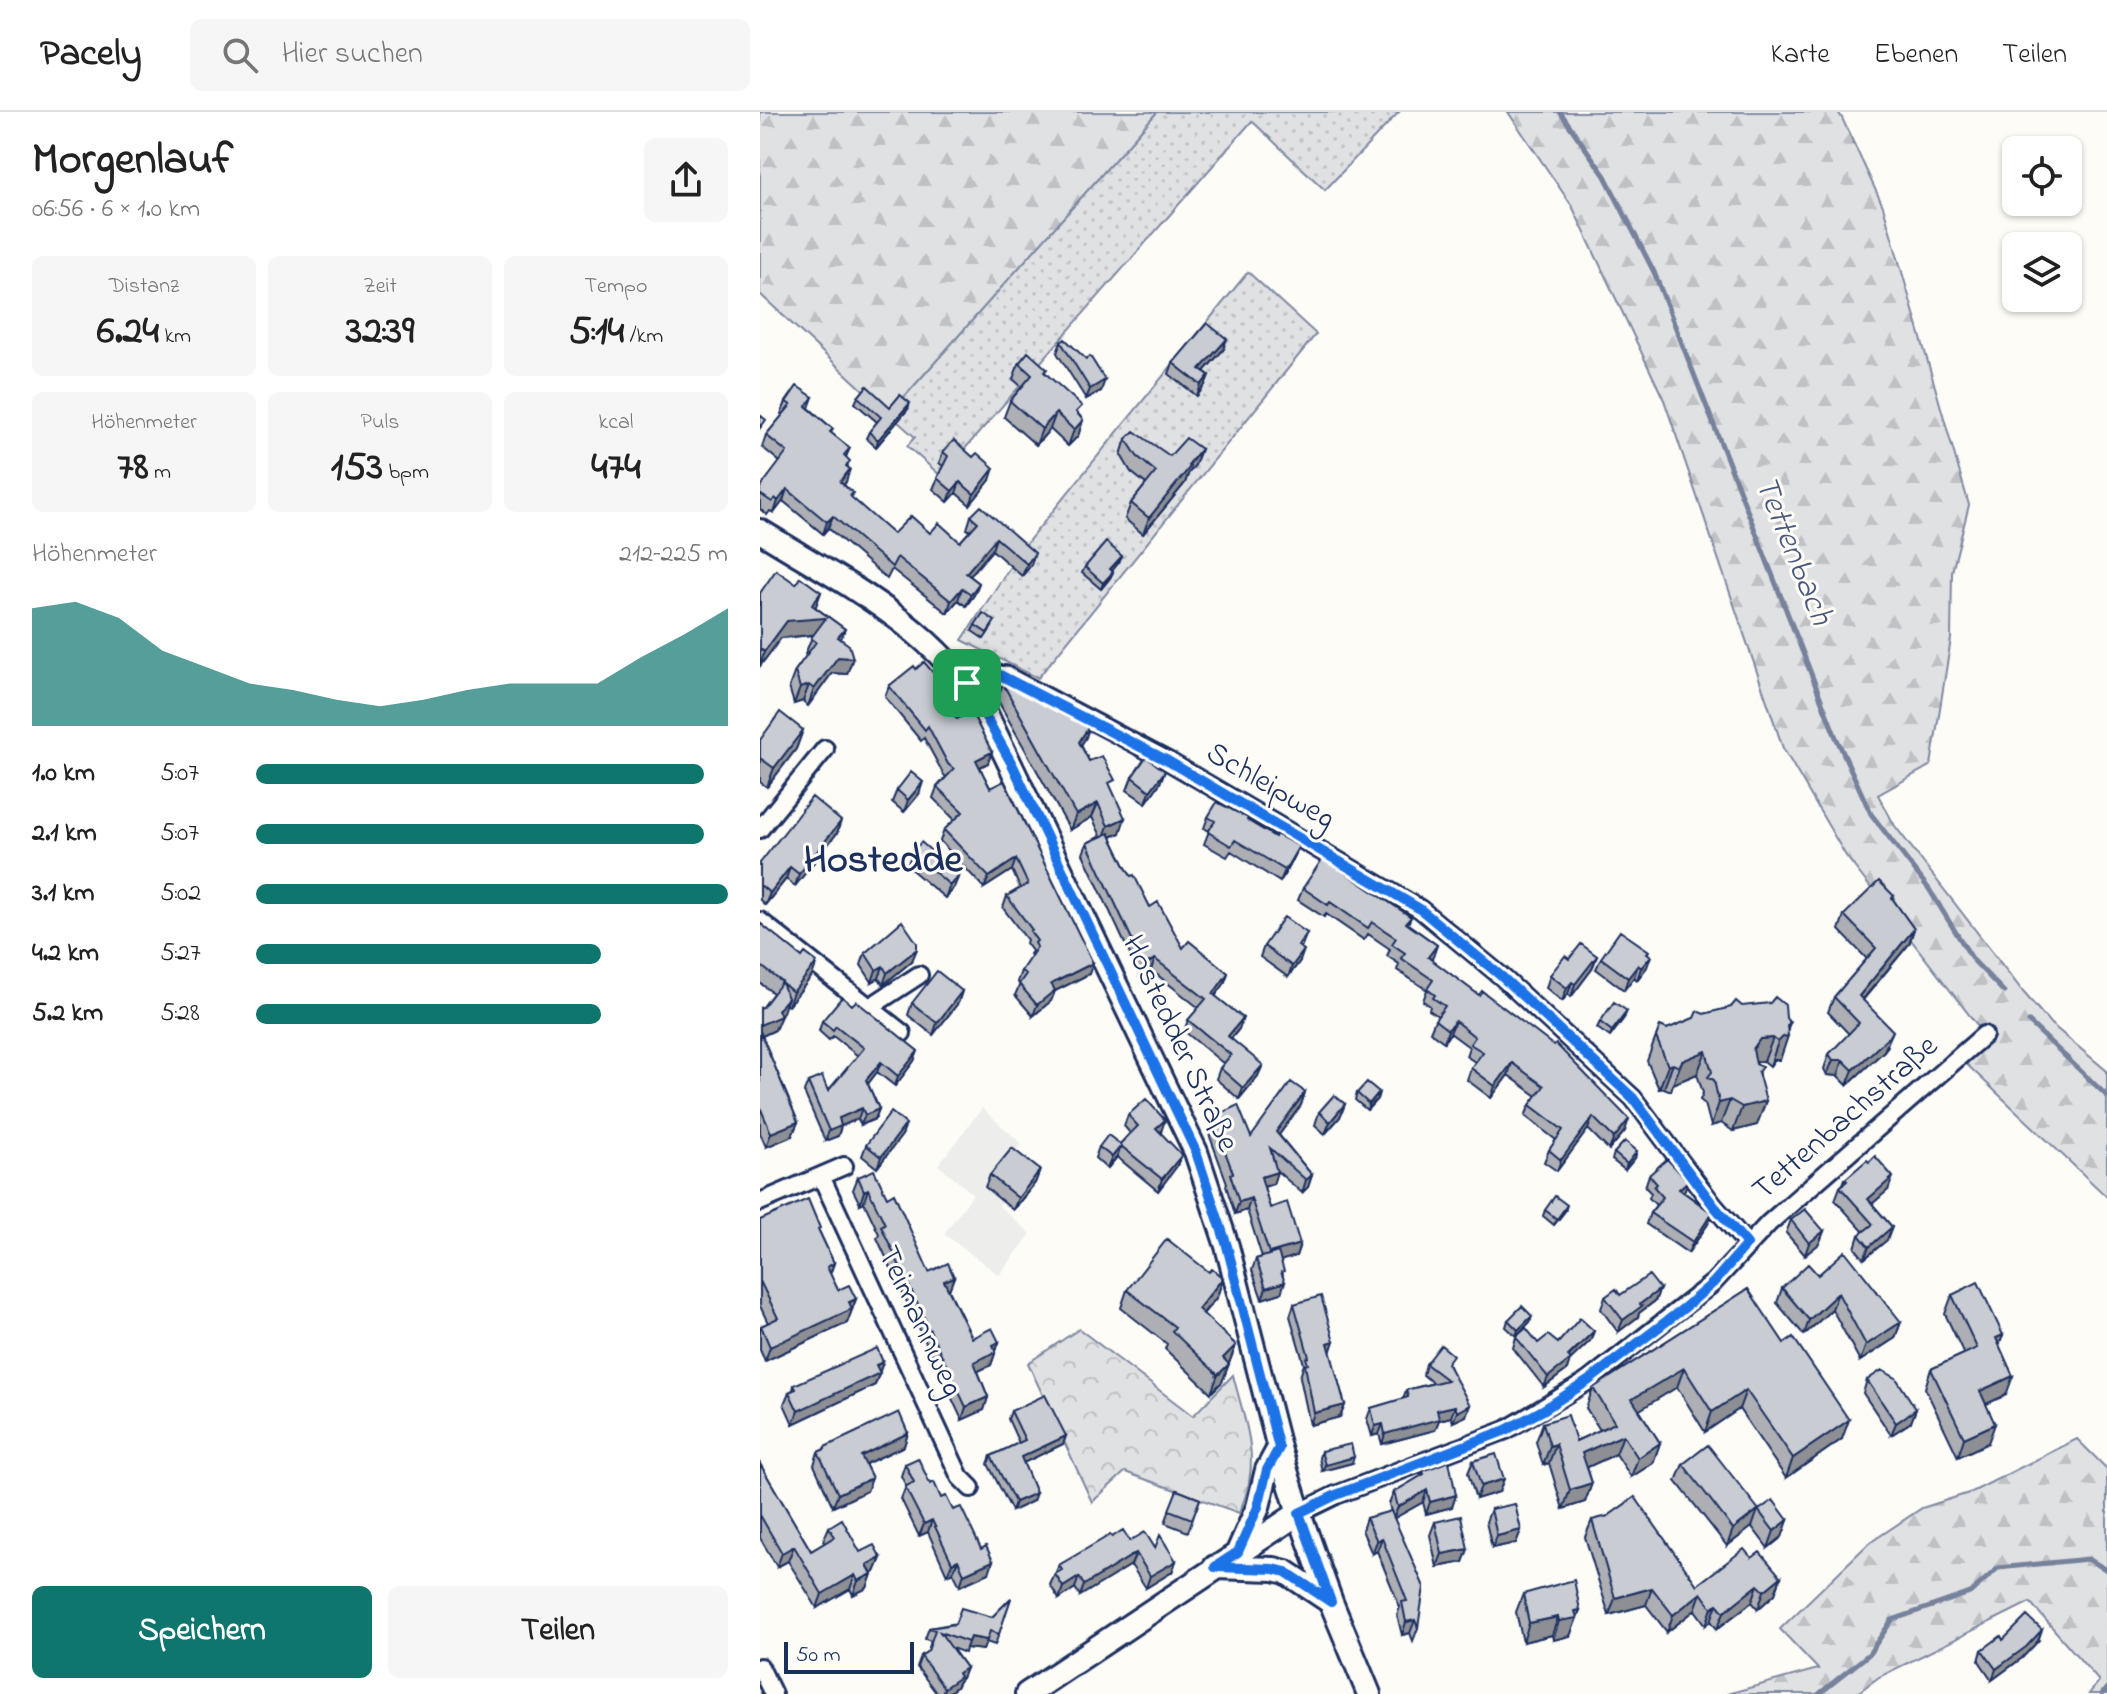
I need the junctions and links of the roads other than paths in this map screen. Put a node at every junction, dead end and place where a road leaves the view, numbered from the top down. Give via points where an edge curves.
1 (760, 531) edge
2 (967, 683) junction
3 (825, 749) dead end
4 (760, 829) edge
5 (760, 921) edge
6 (919, 975) dead end
7 (870, 1007) junction
8 (902, 1033) edge
9 (1984, 1035) dead end
10 (844, 1166) dead end
11 (821, 1176) junction
12 (760, 1202) edge
13 (1747, 1244) junction
14 (1279, 1448) junction
15 (971, 1488) dead end
16 (1299, 1513) junction
17 (1238, 1552) junction
18 (1215, 1567) junction
19 (1331, 1602) junction
20 (760, 1667) edge
21 (773, 1694) edge
22 (1027, 1694) edge
23 (1369, 1694) edge

1 - 2 main road, Hostedder Straße via 903,622
2 - 13 street, Schleipweg via 1005,675 1168,761 1420,909 1633,1098
2 - 14 main road, Hostedder Straße via 1013,766 1196,1152 1227,1246
3 - 4 street
5 - 7 street
6 - 7 street
7 - 8 street
9 - 13 street, Tettenbachstraße
10 - 11 street
11 - 12 street
11 - 15 street, Teimannweg via 960,1477
13 - 16 street, Tettenbachstraße via 1684,1308 1543,1410 1506,1430
14 - 16 main road, Hostedder Straße
14 - 17 main road
16 - 17 main road
16 - 19 main road, Hostedder Straße
17 - 18 main road
18 - 19 main road via 1286,1572
18 - 22 main road
19 - 23 main road, Hostedder Straße
20 - 21 street

